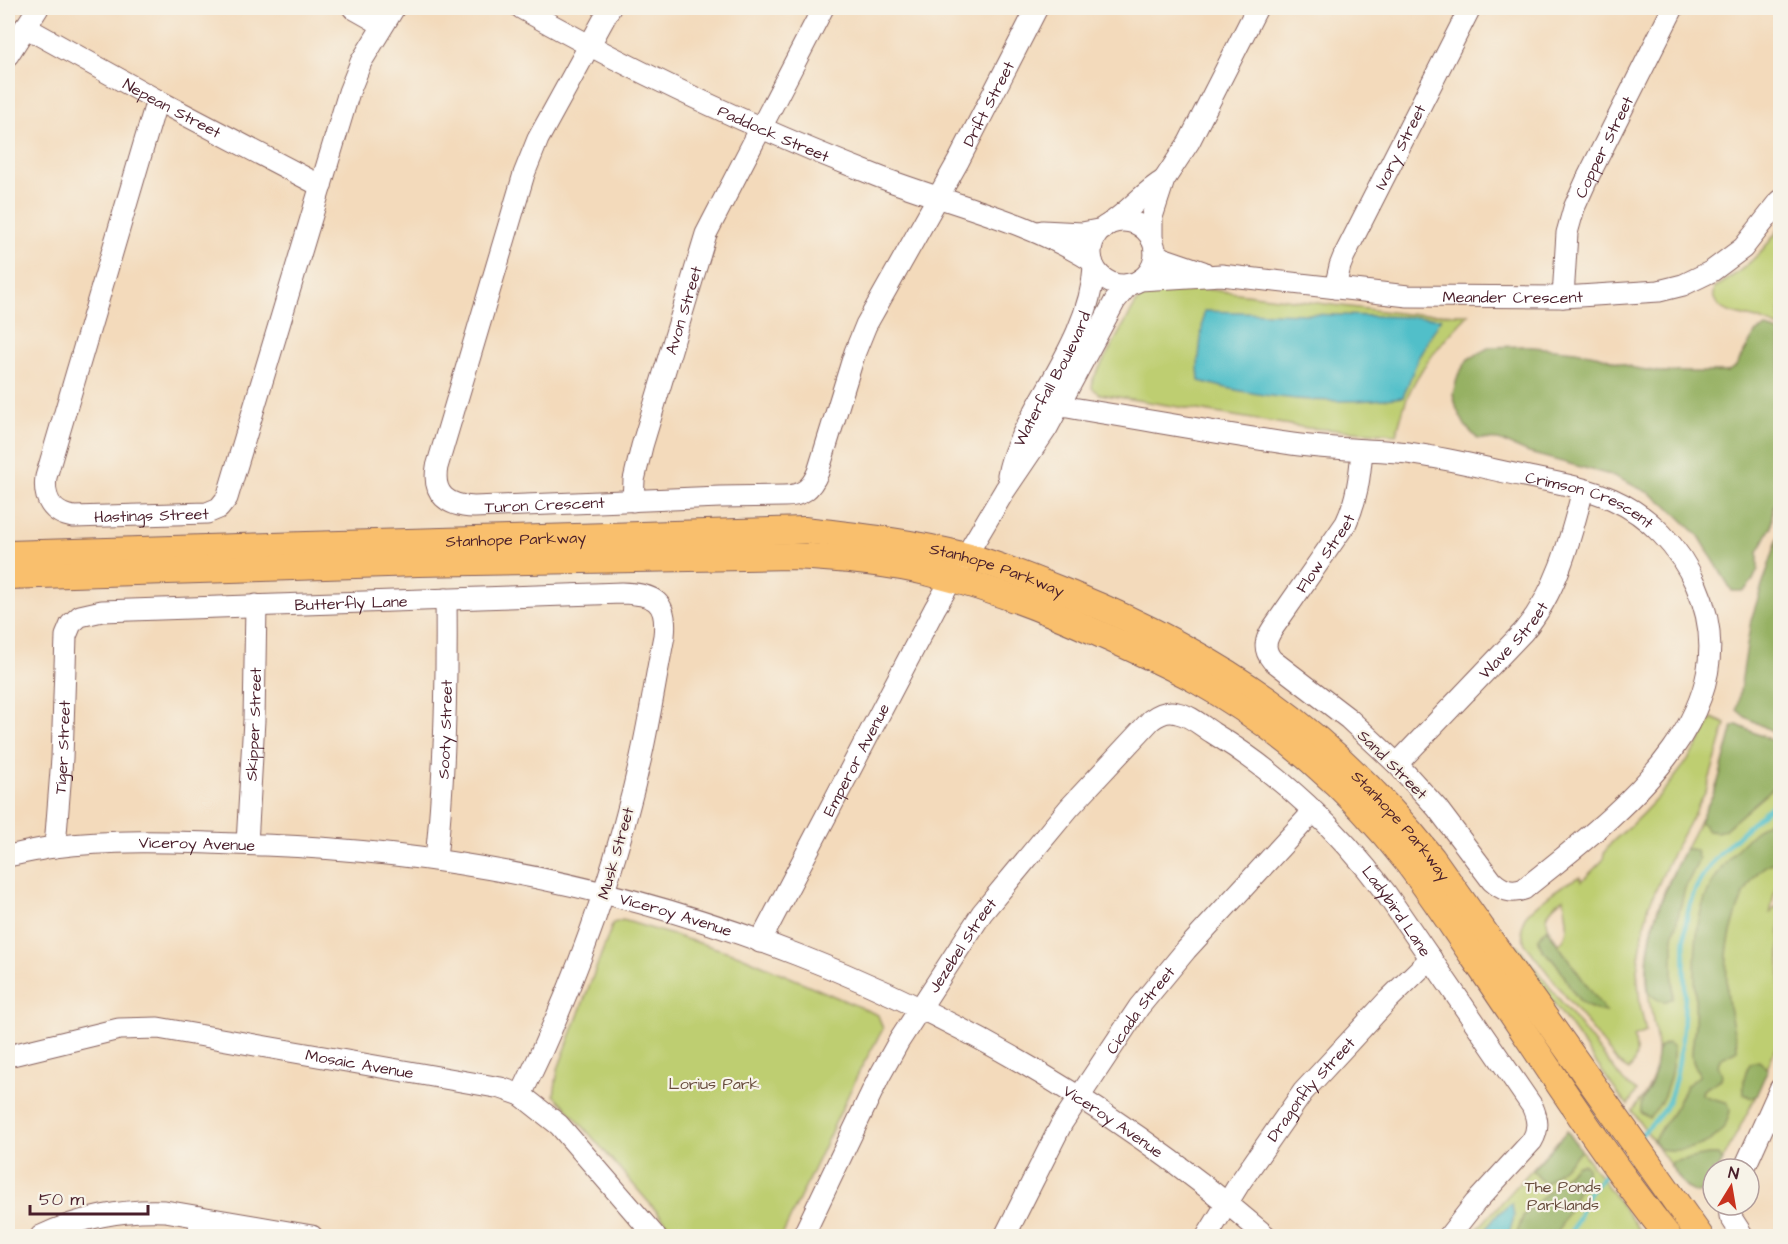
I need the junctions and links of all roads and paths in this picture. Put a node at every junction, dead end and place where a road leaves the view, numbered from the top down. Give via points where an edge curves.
1 (38, 8) edge
2 (353, 8) edge
3 (521, 8) edge
4 (610, 8) edge
5 (823, 8) edge
6 (1037, 8) edge
7 (1257, 8) edge
8 (1470, 8) edge
9 (1673, 8) edge
10 (388, 16) edge
11 (26, 27) junction
12 (590, 47) junction
13 (8, 55) edge
14 (157, 100) junction
15 (762, 129) junction
16 (1164, 180) junction
17 (321, 186) junction
18 (938, 198) junction
19 (1780, 201) edge
20 (1106, 227) junction
21 (1038, 231) junction
22 (1153, 246) junction
23 (1093, 264) junction
24 (1209, 274) junction
25 (1135, 282) junction
26 (1335, 288) junction
27 (1563, 297) junction
28 (1060, 406) junction
29 (1362, 450) junction
30 (1005, 490) junction
31 (1583, 490) junction
32 (633, 501) junction
33 (8, 554) edge
34 (965, 556) junction
35 (8, 576) edge
36 (952, 579) junction
37 (446, 599) junction
38 (658, 602) joint
39 (256, 605) junction
40 (65, 647) joint
41 (1265, 648) joint
42 (1184, 715) joint
43 (1397, 764) junction
44 (1313, 812) junction
45 (247, 844) junction
46 (55, 847) junction
47 (8, 856) edge
48 (436, 859) junction
49 (1508, 891) joint
50 (604, 892) junction
51 (760, 942) junction
52 (1431, 958) junction
53 (920, 1008) junction
54 (8, 1056) edge
55 (1780, 1089) edge
56 (521, 1095) junction
57 (1078, 1096) junction
58 (1749, 1157) edge
59 (1227, 1203) junction
60 (1731, 1217) edge
61 (200, 1227) edge
62 (41, 1236) edge
63 (312, 1236) edge
64 (655, 1236) edge
65 (803, 1236) edge
66 (1005, 1236) edge
67 (1207, 1236) edge
68 (1266, 1236) edge
69 (1449, 1236) edge
70 (1668, 1236) edge
71 (1700, 1236) edge
72 (1743, 1236) edge

1 - 11 street
2 - 10 street
3 - 12 street, Paddock Street
4 - 12 street, Turon Crescent
5 - 15 street, Avon Street
6 - 18 street, Drift Street
7 - 16 street via 1189,142
8 - 26 street, Ivory Street via 1340,266
9 - 27 street, Copper Street via 1574,208 1567,233
10 - 17 street, Hastings Street via 355,76
11 - 13 street
11 - 14 street, Nepean Street
12 - 15 street, Paddock Street
12 - 32 street, Turon Crescent via 527,165 436,467 436,483 444,498 464,507
14 - 17 street, Nepean Street
14 - 17 street, Hastings Street via 46,477 45,494 57,512 74,517 207,513 224,504
15 - 18 street, Paddock Street
15 - 32 street, Avon Street via 706,234 642,446
16 - 20 street
16 - 22 street via 1152,217
18 - 21 street, Paddock Street
18 - 32 street, Turon Crescent via 860,336 818,472 809,489 795,496
19 - 27 street, Meander Crescent via 1743,248 1712,271 1683,285 1659,291
20 - 21 street, Paddock Street via 1082,232
20 - 22 street via 1120,222 1133,224 1144,230
20 - 23 street via 1093,243
21 - 23 street, Paddock Street
22 - 24 street, Meander Crescent via 1162,258
22 - 25 street via 1150,271
23 - 25 street via 1106,280 1117,284
23 - 30 street, Waterfall Boulevard via 1092,293 1081,323 1022,435
24 - 25 street, Meander Crescent
24 - 26 street, Meander Crescent
25 - 28 street, Waterfall Boulevard via 1115,301
26 - 27 street, Meander Crescent via 1408,296
28 - 29 street, Crimson Crescent via 1292,444
28 - 30 street, Waterfall Boulevard
29 - 31 street, Crimson Crescent via 1429,457
29 - 41 street, Flow Street via 1359,482 1346,523 1268,635
30 - 34 street, Waterfall Boulevard
31 - 43 street, Wave Street via 1558,573 1540,610
31 - 49 street, Crimson Crescent via 1611,499 1640,515 1682,558 1705,609 1709,641 1707,675 1690,721 1648,781 1592,834 1524,889
33 - 34 main road, Stanhope Parkway via 804,530 870,537
34 - 36 street, Waterfall Boulevard
34 - 71 main road, Stanhope Parkway via 1043,583 1171,639 1243,682 1326,745 1380,797 1432,858
35 - 36 main road, Stanhope Parkway via 741,556 860,561
36 - 51 street, Emperor Avenue
36 - 70 main road, Stanhope Parkway via 1028,604 1170,666 1259,720 1306,757 1380,829 1412,869
37 - 38 street, Butterfly Lane via 622,593 642,594
37 - 39 street, Butterfly Lane
37 - 48 street, Sooty Street via 444,765
38 - 50 street, Musk Street via 665,623 657,680 630,803
39 - 40 street, Butterfly Lane via 86,613 70,624
39 - 45 street, Skipper Street
40 - 46 street, Tiger Street
41 - 43 street, Sand Street via 1272,660 1349,719
42 - 44 street, Ladybird Lane via 1263,767
42 - 53 street, Jezebel Street via 1158,714 1069,808 982,913
43 - 49 street, Sand Street via 1437,808 1492,881
44 - 52 street, Ladybird Lane via 1370,872
44 - 57 street, Cicada Street via 1165,975
45 - 46 street, Viceroy Avenue via 130,842
45 - 48 street, Viceroy Avenue
46 - 47 street, Viceroy Avenue
48 - 50 street, Viceroy Avenue
50 - 51 street, Viceroy Avenue
50 - 56 street, Musk Street via 558,1016
51 - 53 street, Viceroy Avenue
52 - 59 street, Dragonfly Street via 1303,1092
52 - 69 street, Ladybird Lane via 1532,1106 1537,1128 1532,1141
53 - 57 street, Viceroy Avenue
53 - 65 street, Jezebel Street via 879,1077
54 - 56 street, Mosaic Avenue via 119,1029 158,1028 483,1084
55 - 58 street
56 - 64 street, Mosaic Avenue via 559,1125
57 - 59 street, Viceroy Avenue
57 - 66 street, Cicada Street via 1046,1150
59 - 67 street, Dragonfly Street
59 - 68 street, Viceroy Avenue
60 - 72 street
61 - 62 street via 165,1211 130,1211
61 - 63 street

